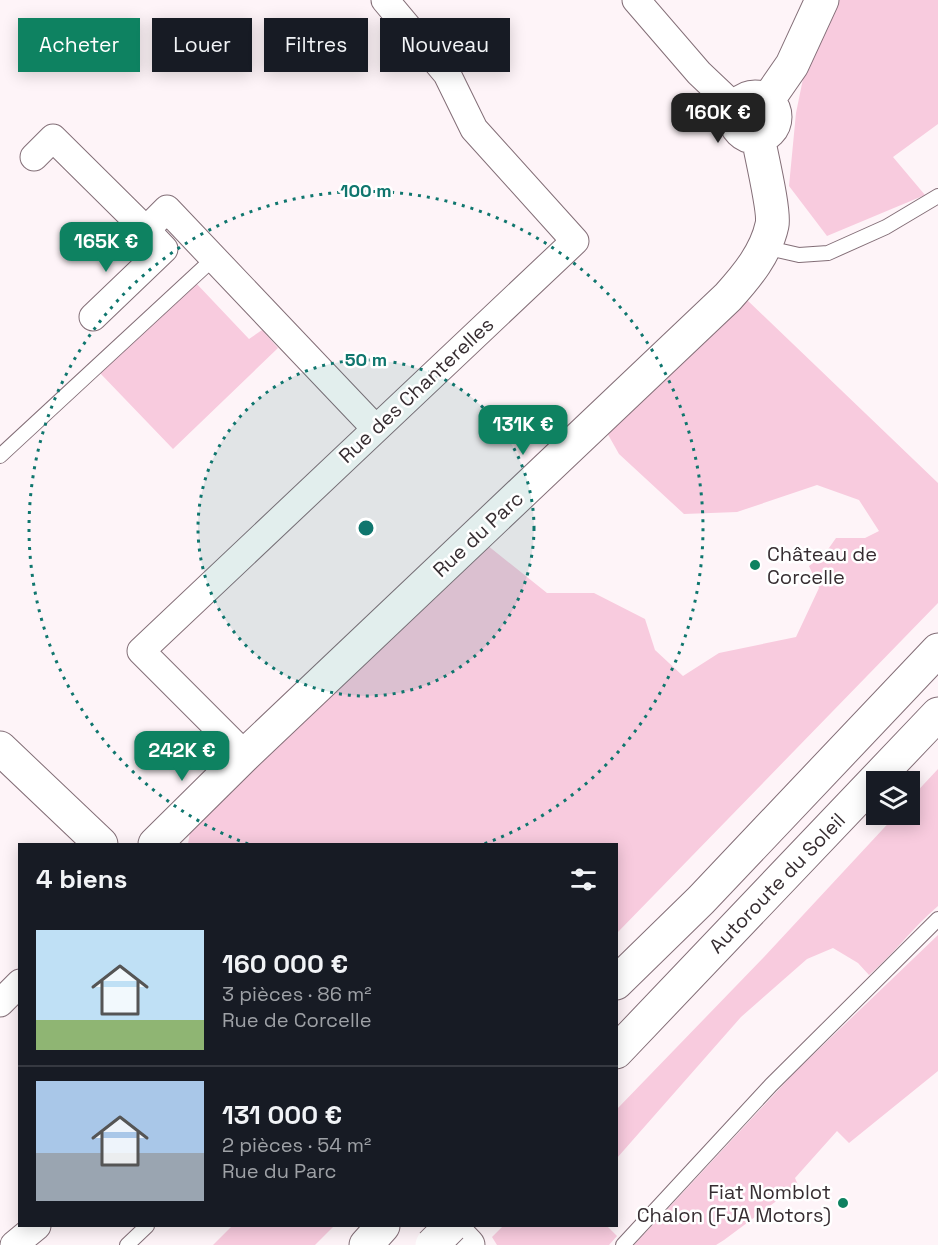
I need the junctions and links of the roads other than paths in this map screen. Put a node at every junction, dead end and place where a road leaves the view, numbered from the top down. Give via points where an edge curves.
1 (385, 0) edge
2 (636, 0) edge
3 (822, 0) edge
4 (752, 105) junction
5 (34, 157) dead end
6 (938, 196) edge
7 (146, 230) junction
8 (764, 247) junction
9 (213, 258) junction
10 (93, 317) dead end
11 (375, 429) junction
12 (0, 456) edge
13 (938, 650) edge
14 (938, 714) edge
15 (0, 748) edge
16 (245, 755) junction
17 (99, 843) edge
18 (155, 843) edge
19 (938, 919) edge
20 (618, 980) edge
21 (18, 985) edge
22 (0, 1003) edge
23 (618, 1050) edge
24 (36, 1227) edge
25 (146, 1227) edge
26 (383, 1227) edge
27 (449, 1227) edge
28 (451, 1227) edge
29 (15, 1245) edge
30 (127, 1245) edge
31 (366, 1245) edge
32 (432, 1245) edge
33 (468, 1245) edge
34 (623, 1245) edge

1 - 11 street, Rue des Chanterelles via 447,74 474,129 574,240
2 - 4 street via 699,74
3 - 4 main road via 792,65
4 - 8 main road, Rue du Parc via 774,111 774,122 768,132 758,137 773,223
5 - 7 street via 53,138
6 - 8 lane via 828,253 799,255
7 - 9 street via 167,209
7 - 10 street via 164,249
8 - 16 main road, Rue du Parc via 750,273 728,297
9 - 11 street
9 - 12 lane
11 - 16 street, Rue des Chanterelles via 141,651
13 - 20 main road via 701,900
14 - 23 main road, Autoroute du Soleil
15 - 17 main road
16 - 18 main road, Rue du Parc
19 - 34 lane via 771,1085
21 - 22 street
24 - 29 street
25 - 30 lane
26 - 31 main road
27 - 32 main road, bridge
28 - 33 main road

